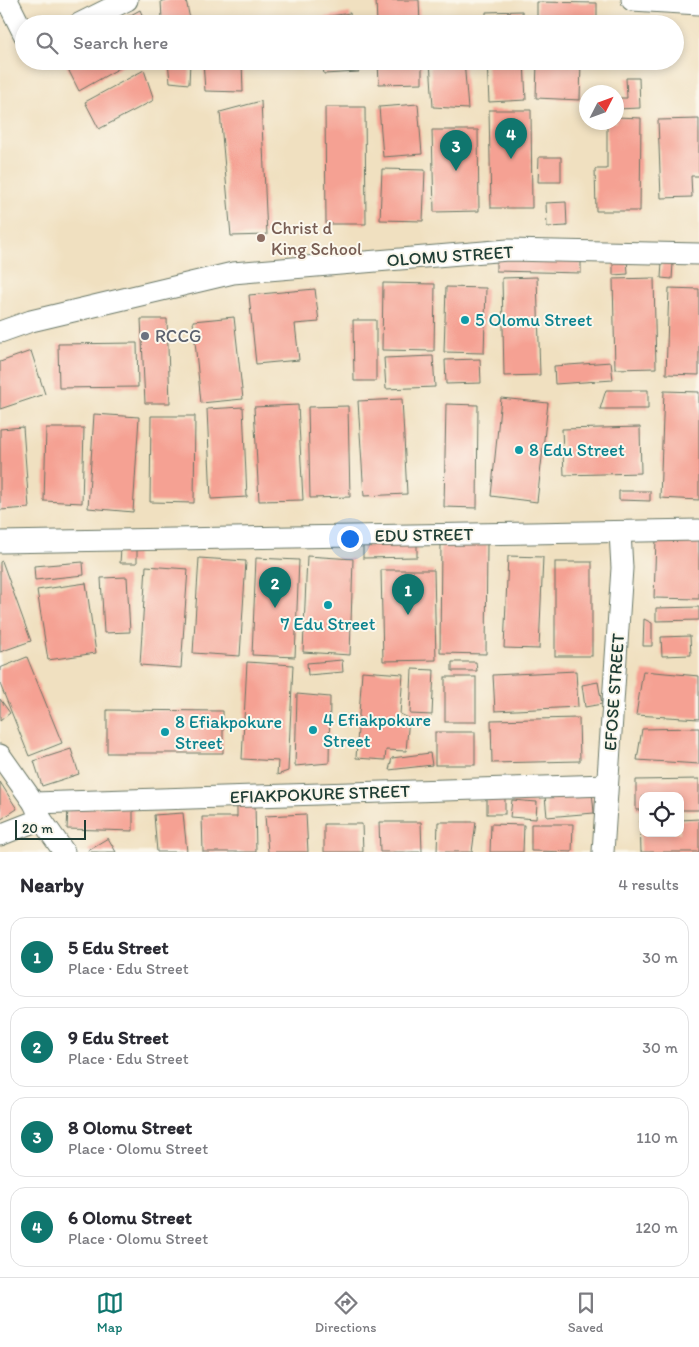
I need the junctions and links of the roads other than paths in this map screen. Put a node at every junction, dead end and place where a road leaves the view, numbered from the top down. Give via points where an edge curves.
1 (7, 0) edge
2 (127, 0) edge
3 (632, 0) edge
4 (699, 4) edge
5 (97, 15) edge
6 (15, 16) edge
7 (699, 254) edge
8 (0, 332) edge
9 (699, 530) edge
10 (620, 532) junction
11 (0, 542) edge
12 (0, 755) edge
13 (607, 785) junction
14 (37, 811) junction
15 (0, 835) edge
16 (64, 852) edge
17 (603, 852) edge

1 - 6 street
2 - 5 street
3 - 4 street
7 - 8 street, OLOMU STREET via 508,250 233,273 31,321
9 - 10 street, EDU STREET
10 - 11 street, EDU STREET
10 - 13 street, EFOSE STREET via 622,568
12 - 14 street
13 - 14 street, EFIAKPOKURE STREET
13 - 17 street, EFOSE STREET
14 - 15 street, EFIAKPOKURE STREET
14 - 16 street

